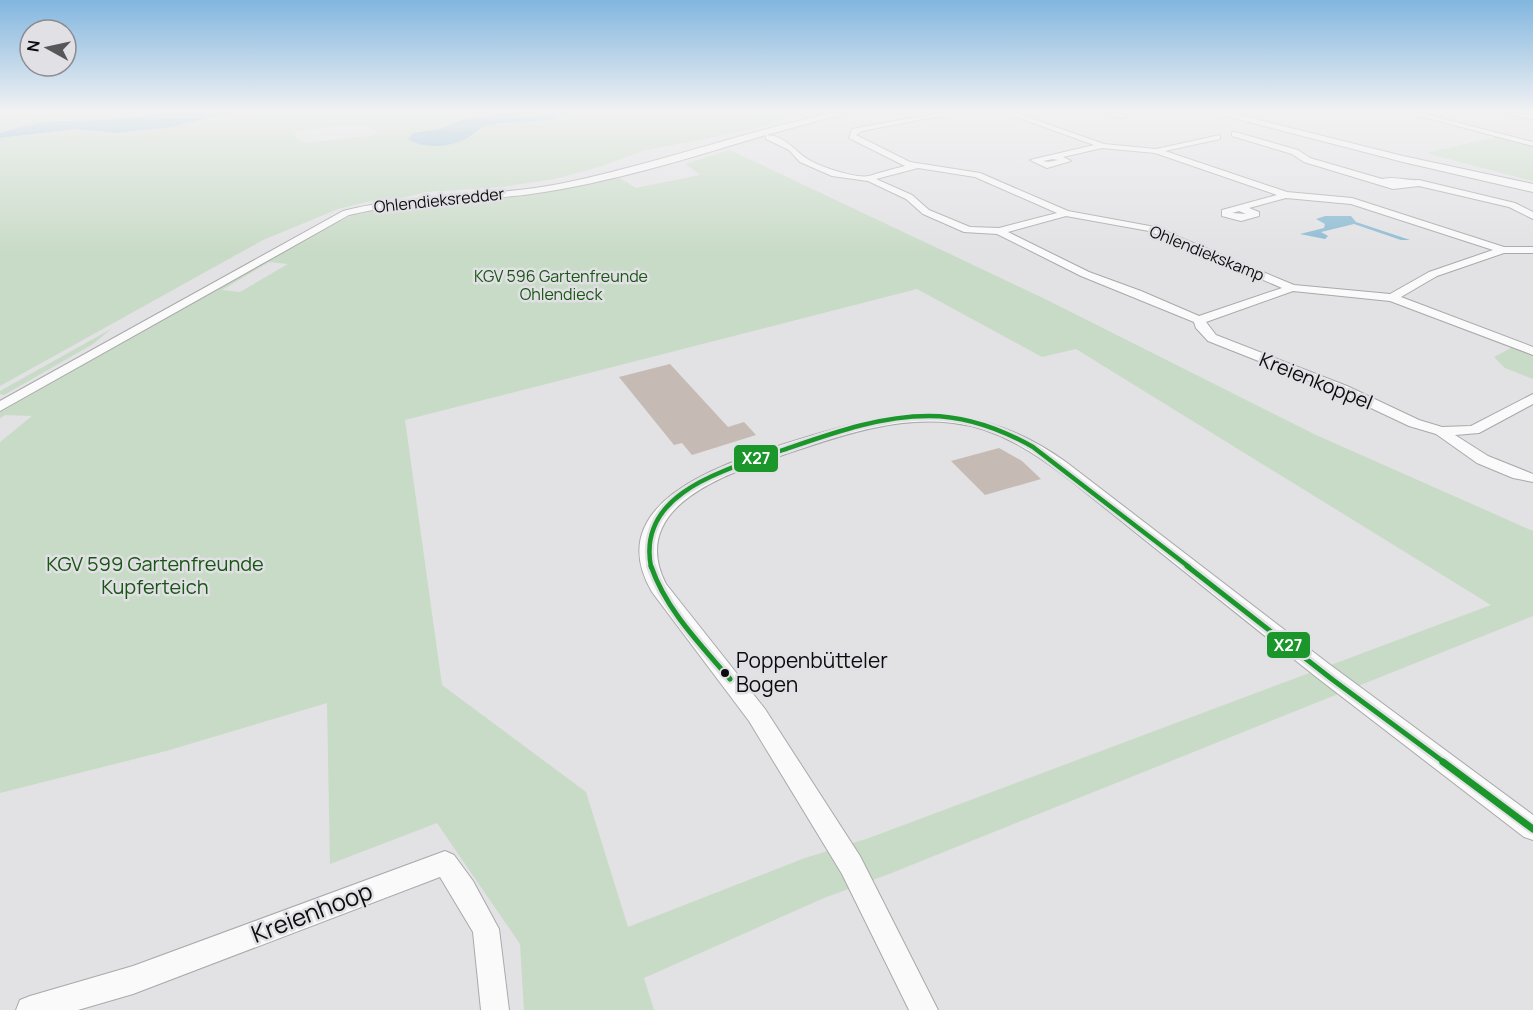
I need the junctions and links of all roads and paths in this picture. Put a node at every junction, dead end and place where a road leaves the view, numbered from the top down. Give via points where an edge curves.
1 (667, 159) edge
2 (802, 159) edge
3 (901, 159) edge
4 (1180, 159) edge
5 (1305, 159) edge
6 (1404, 159) edge
7 (916, 166) junction
8 (870, 179) junction
9 (1533, 188) edge
10 (1378, 190) junction
11 (1286, 195) junction
12 (1352, 201) junction
13 (1240, 208) dead end
14 (1066, 213) junction
15 (1533, 216) edge
16 (999, 231) junction
17 (1503, 250) junction
18 (1533, 250) edge
19 (1292, 288) junction
20 (1392, 298) junction
21 (1200, 320) junction
22 (1533, 351) edge
23 (1533, 398) edge
24 (0, 408) edge
25 (1441, 431) junction
26 (1531, 477) dead end
27 (1533, 829) edge
28 (496, 1008) edge
29 (30, 1010) edge
30 (924, 1010) edge

1 - 24 street, Ohlendieksredder via 557,187 391,203 346,213
2 - 8 street via 835,174
3 - 7 street, Ohlendiekskamp
4 - 11 street
5 - 10 street
6 - 9 main road
7 - 8 street
7 - 14 street, Ohlendiekskamp via 977,175
8 - 16 street via 909,197 926,212 957,227
10 - 12 street
10 - 15 street via 1419,183 1512,205
11 - 12 street
11 - 13 street
12 - 17 street
14 - 16 street
14 - 19 street, Ohlendiekskamp via 1152,229
16 - 21 street, Kreienkoppel via 1085,274
17 - 18 street
17 - 20 street via 1432,274
19 - 20 street, Ohlendiekskamp
19 - 21 street
20 - 22 street, Ohlendiekskamp
21 - 25 street, Kreienkoppel via 1204,332 1212,338
23 - 25 street, Kreienkoppel via 1474,430
25 - 26 street, Kreienkoppel via 1463,450 1515,474
27 - 30 street via 1333,680 1075,476 1016,436 976,423 931,416 883,421 828,436 693,485 670,504 654,529 648,548 650,566 659,587 757,715 844,855
28 - 29 street, Kreienhoop via 486,929 446,863 133,980

